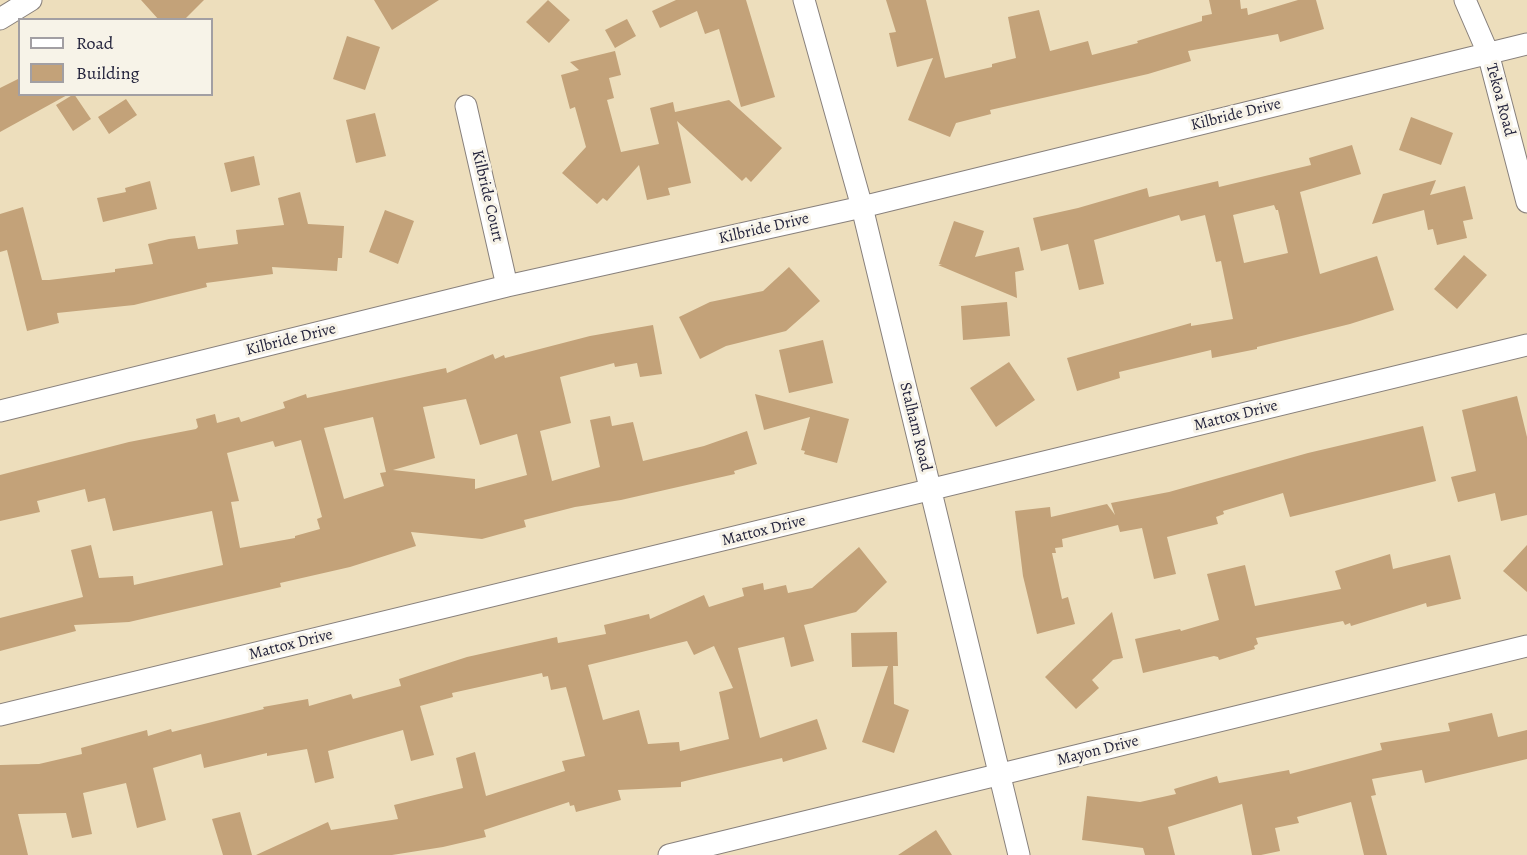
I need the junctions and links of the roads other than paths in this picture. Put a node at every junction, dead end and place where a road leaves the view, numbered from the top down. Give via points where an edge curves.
1 (31, 0) edge
2 (804, 0) edge
3 (1466, 0) edge
4 (0, 20) edge
5 (1527, 44) edge
6 (1488, 53) junction
7 (466, 106) dead end
8 (1527, 202) edge
9 (862, 207) junction
10 (507, 286) junction
11 (1527, 345) edge
12 (0, 411) edge
13 (931, 491) junction
14 (1527, 646) edge
15 (0, 715) edge
16 (999, 775) junction
17 (669, 855) edge
18 (1019, 855) edge

1 - 4 street
2 - 9 street, Stalham Road
3 - 6 street, Tekoa Road
5 - 6 street, Kilbride Drive
6 - 8 street, Tekoa Road
6 - 9 street, Kilbride Drive
7 - 10 street, Kilbride Court
9 - 10 street, Kilbride Drive
9 - 13 street, Stalham Road
10 - 12 street, Kilbride Drive
11 - 13 street, Mattox Drive
13 - 15 street, Mattox Drive
13 - 16 street, Stalham Road
14 - 16 street, Mayon Drive
16 - 17 street, Mayon Drive
16 - 18 street, Stalham Road

